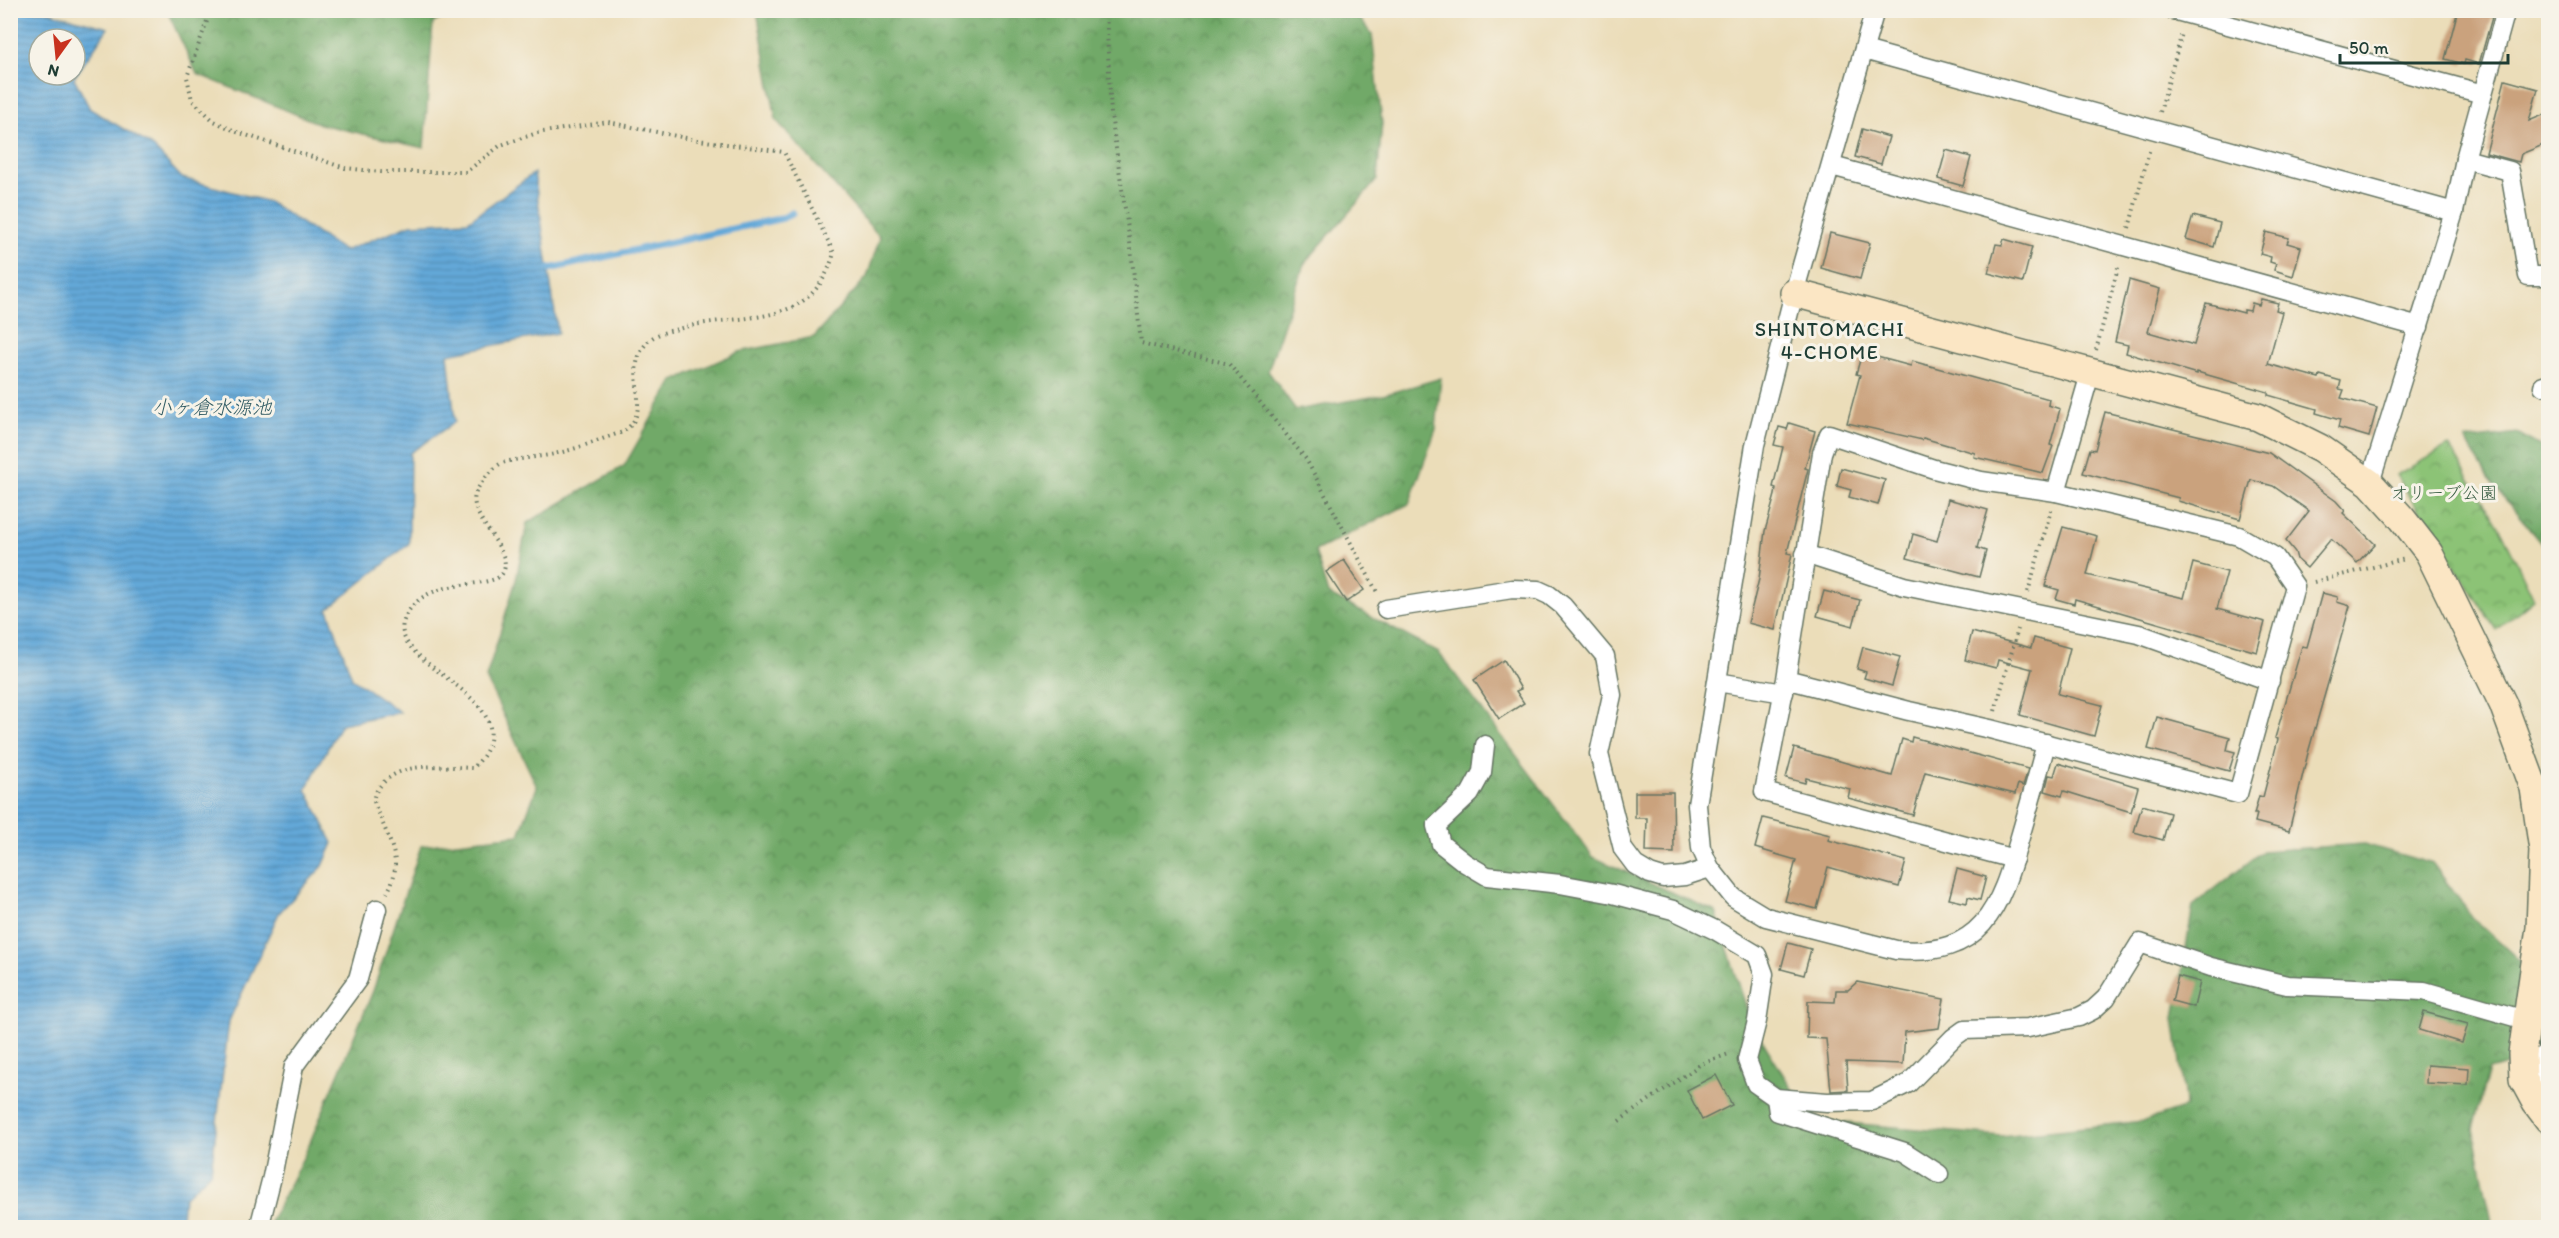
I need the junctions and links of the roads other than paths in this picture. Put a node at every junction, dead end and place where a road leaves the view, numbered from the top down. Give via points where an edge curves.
1 (1875, 10) edge
2 (2506, 10) edge
3 (2180, 13) edge
4 (2238, 19) edge
5 (1864, 50) junction
6 (2483, 94) junction
7 (2465, 159) junction
8 (1832, 166) junction
9 (2454, 212) junction
10 (2548, 276) edge
11 (1794, 293) junction
12 (2419, 327) junction
13 (2090, 374) junction
14 (2370, 483) junction
15 (2056, 492) junction
16 (1805, 554) junction
17 (1386, 609) road end
18 (2270, 681) junction
19 (1717, 682) junction
20 (1785, 686) junction
21 (2046, 743) junction
22 (1485, 745) dead end
23 (2014, 859) junction
24 (1710, 868) junction
25 (377, 909) road end
26 (2525, 1020) junction
27 (2548, 1052) edge
28 (2548, 1085) edge
29 (1776, 1098) junction
30 (2548, 1119) edge
31 (1939, 1174) dead end
32 (259, 1227) edge

1 - 5 street
2 - 6 street
3 - 4 street
4 - 6 street
5 - 8 street
5 - 9 street
6 - 7 street
7 - 9 street
7 - 10 street via 2510,171 2528,276
8 - 11 street
8 - 12 street
9 - 12 street
11 - 13 street
11 - 19 street via 1755,445
12 - 14 street
13 - 14 street via 2258,417 2320,448
13 - 15 street
14 - 26 street via 2429,553 2503,704 2534,788 2543,850 2540,928
15 - 16 street via 1981,481 1934,469 1829,434 1822,453
15 - 18 street via 2239,536 2276,557 2295,586
16 - 18 street via 1904,586 2139,634
16 - 20 street
17 - 24 street via 1512,589 1538,590 1563,606 1605,656 1612,680 1599,754 1623,849 1635,865 1663,878
18 - 21 street via 2238,794
19 - 20 street
19 - 24 street via 1697,805 1701,848
20 - 21 street
20 - 23 street via 1764,792
21 - 23 street
22 - 29 street via 1482,772 1470,794 1436,826 1442,844 1487,876 1581,888 1673,910 1757,955 1764,974 1747,1060 1756,1084
23 - 24 street via 2002,896 1987,920 1946,948 1913,952 1766,917 1733,897
25 - 32 street via 358,979 294,1066
26 - 29 street via 2424,991 2287,985 2211,967 2140,943 2106,998 2079,1017 2028,1028 1964,1030 1909,1083 1872,1101
26 - 30 street via 2523,1079
27 - 28 street via 2542,1056
29 - 31 street via 1778,1112 1905,1152

